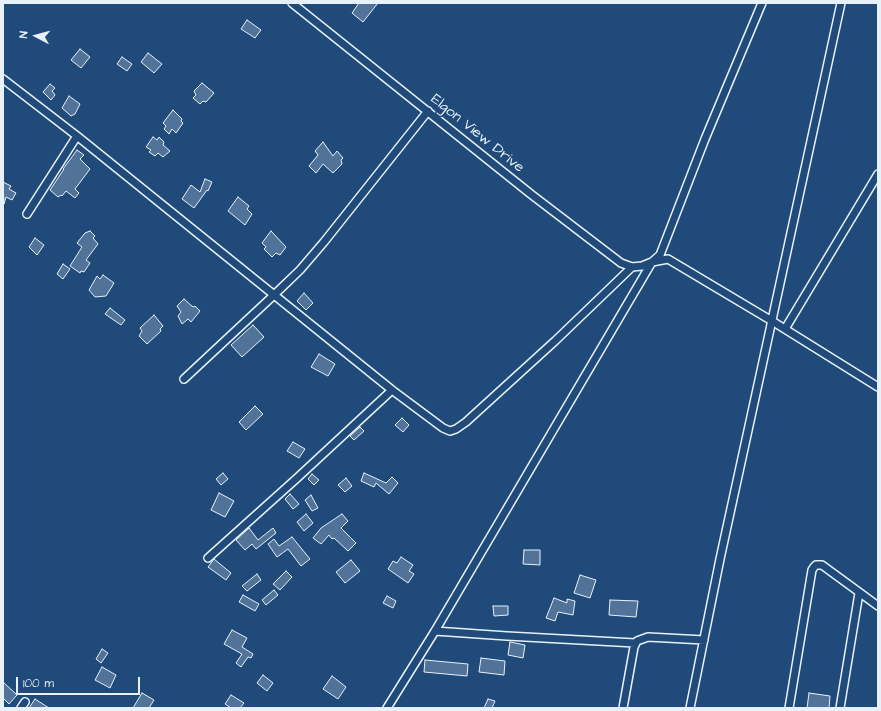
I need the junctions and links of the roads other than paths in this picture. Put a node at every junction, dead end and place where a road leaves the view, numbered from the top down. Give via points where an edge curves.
1 (292, 3) edge
2 (762, 3) edge
3 (841, 3) edge
4 (3, 79) edge
5 (428, 111) junction
6 (77, 136) junction
7 (878, 174) edge
8 (28, 214) dead end
9 (652, 262) junction
10 (632, 267) junction
11 (274, 295) junction
12 (772, 321) junction
13 (785, 329) junction
14 (184, 379) dead end
15 (878, 387) edge
16 (392, 390) junction
17 (208, 558) dead end
18 (859, 593) junction
19 (878, 606) edge
20 (435, 631) junction
21 (704, 640) junction
22 (635, 643) junction
23 (387, 708) edge
24 (623, 708) edge
25 (690, 708) edge
26 (789, 708) edge
27 (840, 708) edge

1 - 5 street, Elgon View Drive
2 - 9 street via 660,255
3 - 12 street
4 - 6 street
5 - 10 street, Elgon View Drive via 614,258
5 - 11 street via 324,242
6 - 8 street
6 - 11 street
7 - 13 street
9 - 10 street
9 - 12 street via 668,259
9 - 20 street
10 - 16 street via 555,341 466,422 456,428 450,431 443,428
11 - 14 street
11 - 16 street
12 - 13 street
12 - 21 street
13 - 15 street
16 - 17 street
18 - 19 street
18 - 26 street via 822,565 816,565 812,570
18 - 27 street
20 - 22 street
20 - 23 street
21 - 22 street via 648,637
21 - 25 street
22 - 24 street

